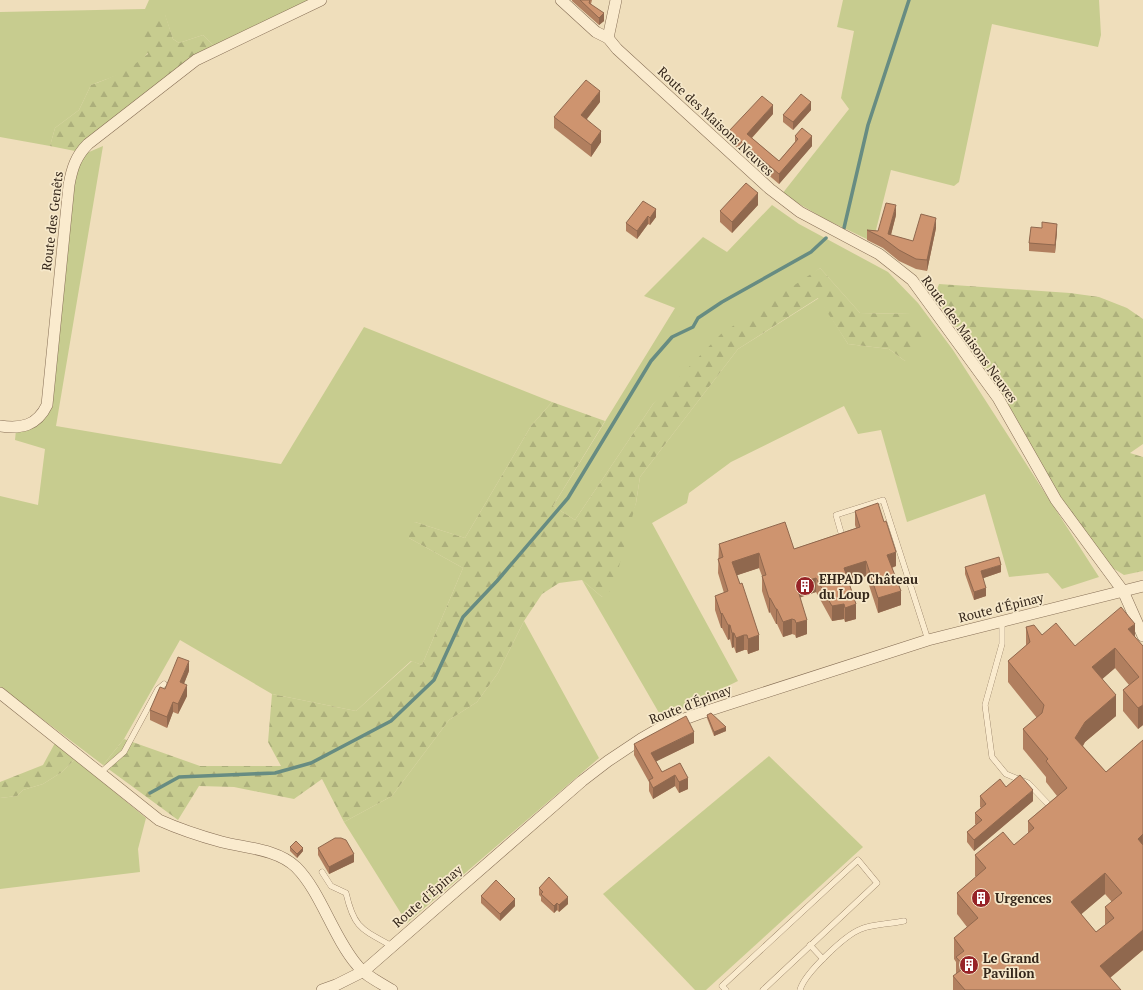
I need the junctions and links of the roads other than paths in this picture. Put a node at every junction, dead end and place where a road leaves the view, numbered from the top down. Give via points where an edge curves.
1 (321, 0) edge
2 (561, 0) edge
3 (616, 0) edge
4 (608, 38) junction
5 (0, 426) edge
6 (842, 536) edge
7 (1143, 586) edge
8 (1123, 591) junction
9 (1002, 620) junction
10 (1143, 636) edge
11 (928, 640) junction
12 (164, 684) dead end
13 (0, 693) edge
14 (100, 772) junction
15 (1049, 805) edge
16 (322, 872) dead end
17 (904, 921) dead end
18 (810, 945) junction
19 (392, 946) junction
20 (823, 959) junction
21 (364, 972) junction
22 (322, 990) edge
23 (392, 990) edge
24 (726, 990) edge
25 (763, 990) edge
26 (800, 990) edge

1 - 5 street, Route des Genêts via 196,60 88,144 79,154 73,165 69,184 47,405 40,417 31,424 16,427
2 - 4 street, Route des Maisons Neuves via 596,32
3 - 4 street
4 - 8 street, Route des Maisons Neuves via 770,189 800,212 878,254 912,280 998,398 1056,500
6 - 11 lane via 836,515 883,500
7 - 8 street, Route d'Épinay
8 - 9 street, Route d'Épinay
8 - 10 street, Route des Maisons Neuves
9 - 11 street, Route d'Épinay
9 - 15 lane via 1002,644 985,705 992,758 1006,774 1028,783
11 - 19 street, Route d'Épinay via 660,728 582,781
12 - 14 lane via 158,689 124,752
13 - 14 street
14 - 21 street via 143,809 170,825 222,842 264,851 288,861 308,882 347,951
16 - 19 lane via 331,886 346,893 351,914 363,930
17 - 20 lane via 861,928 848,936
18 - 20 lane
18 - 24 lane via 877,883 858,860 722,986
18 - 25 lane
19 - 21 street, Route d'Épinay
20 - 26 lane via 804,980
21 - 22 street, Route d'Épinay
21 - 23 street

